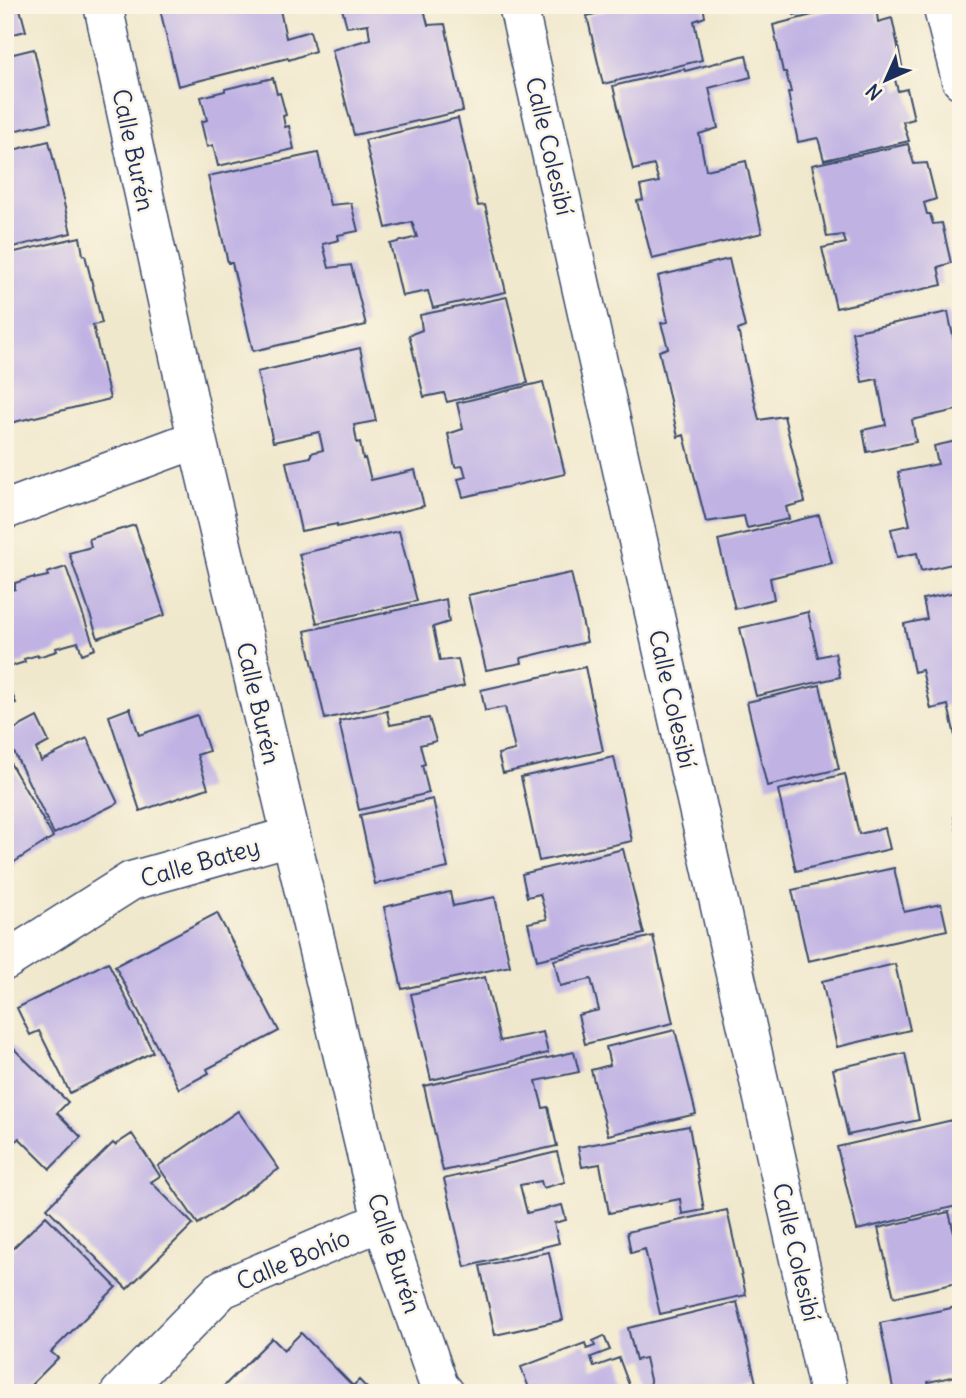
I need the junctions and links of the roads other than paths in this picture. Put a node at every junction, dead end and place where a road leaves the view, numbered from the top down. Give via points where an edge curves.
1 (103, 5) edge
2 (518, 5) edge
3 (943, 5) edge
4 (961, 80) edge
5 (197, 439) junction
6 (5, 510) edge
7 (290, 836) junction
8 (5, 961) edge
9 (382, 1221) junction
10 (120, 1393) edge
11 (445, 1393) edge
12 (829, 1393) edge

1 - 5 street, Calle Burén
2 - 12 street, Calle Colesibí
3 - 4 street
5 - 6 street
5 - 7 street, Calle Burén
7 - 8 street, Calle Batey via 131,881
7 - 9 street, Calle Burén
9 - 10 street, Calle Bohío via 222,1289
9 - 11 street, Calle Burén

